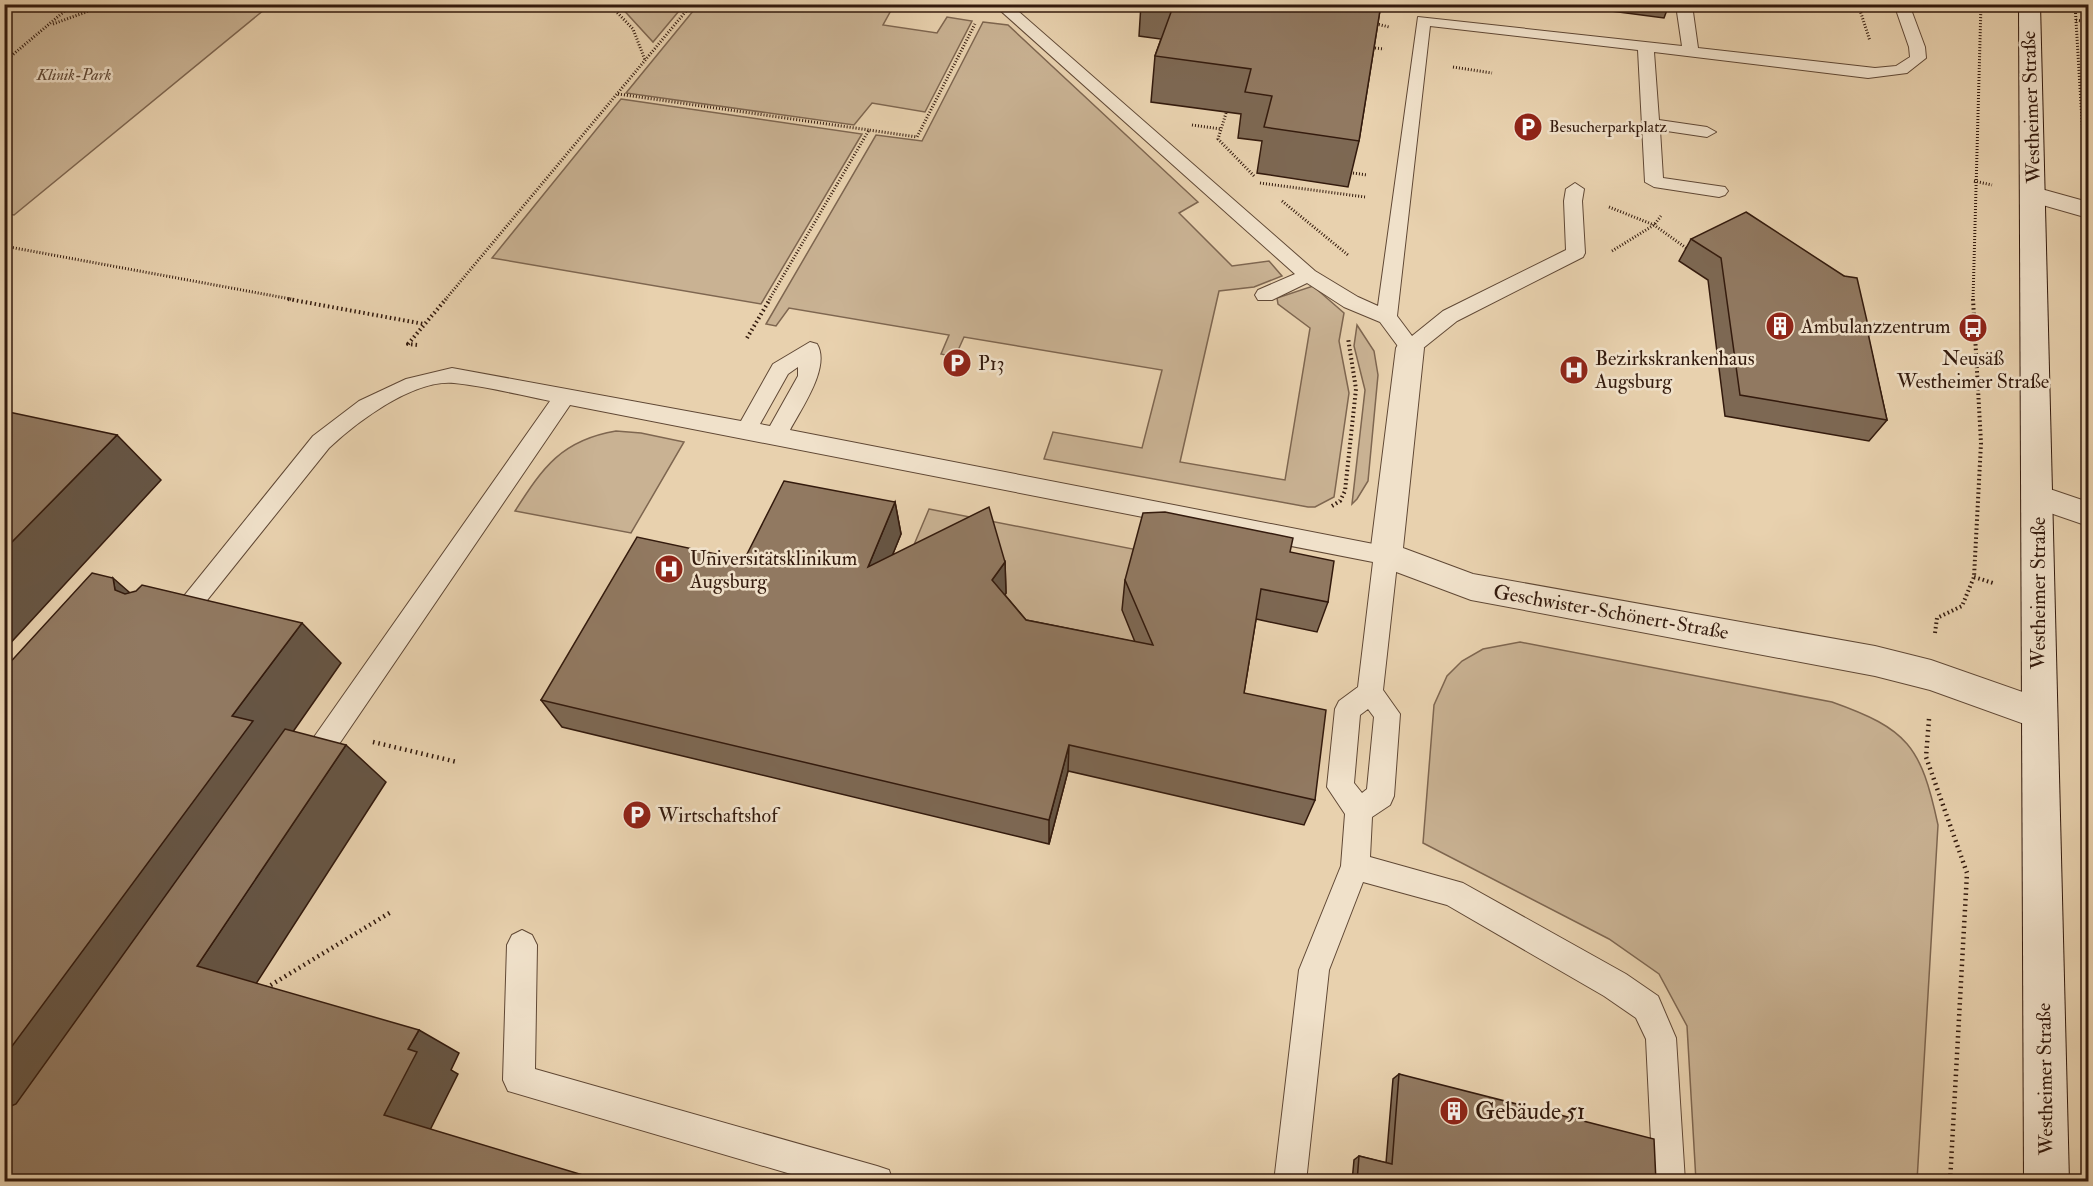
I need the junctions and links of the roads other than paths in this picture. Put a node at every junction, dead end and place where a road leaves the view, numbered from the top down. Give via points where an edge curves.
1 (1000, 4) edge
2 (1901, 4) edge
3 (2029, 4) edge
4 (1685, 12) dead end
5 (1646, 45) junction
6 (1690, 50) junction
7 (1652, 124) junction
8 (1707, 132) dead end
9 (1719, 191) dead end
10 (1574, 195) road end
11 (2034, 195) junction
12 (2088, 209) edge
13 (1308, 275) junction
14 (1265, 295) dead end
15 (1387, 317) junction
16 (1410, 348) junction
17 (565, 396) junction
18 (746, 430) junction
19 (776, 435) junction
20 (2038, 496) junction
21 (2088, 513) edge
22 (1386, 555) junction
23 (174, 623) edge
24 (1370, 693) junction
25 (2038, 713) junction
26 (298, 782) edge
27 (1359, 810) junction
28 (1355, 866) junction
29 (522, 945) dead end
30 (878, 1182) edge
31 (1290, 1182) edge
32 (1668, 1182) edge
33 (2047, 1182) edge

1 - 13 lane
2 - 6 lane via 1918,58 1910,67 1894,72 1868,73
3 - 11 street, Westheimer Straße
4 - 6 lane
5 - 6 lane
5 - 7 lane
5 - 15 lane via 1423,20
7 - 8 lane
7 - 9 lane via 1654,182
10 - 16 lane via 1576,253 1450,316
11 - 12 street
11 - 20 street, Westheimer Straße
13 - 14 lane
13 - 15 lane via 1351,302
15 - 16 lane
16 - 22 street
17 - 18 lane
17 - 23 lane via 452,375 412,383 378,398 349,416 321,442
17 - 26 lane
18 - 19 lane
18 - 19 lane via 780,369 810,349 808,376
19 - 22 lane
20 - 21 street
20 - 25 street, Westheimer Straße
22 - 24 lane
22 - 25 street, Geschwister-Schönert-Straße via 1471,587 1875,661 1931,675
24 - 27 lane via 1387,714 1380,796
24 - 27 lane via 1348,710 1342,760 1340,787
25 - 33 street, Westheimer Straße
27 - 28 lane
28 - 31 lane via 1314,970
28 - 32 lane via 1453,893 1647,1007 1661,1038
29 - 30 lane via 519,1080

